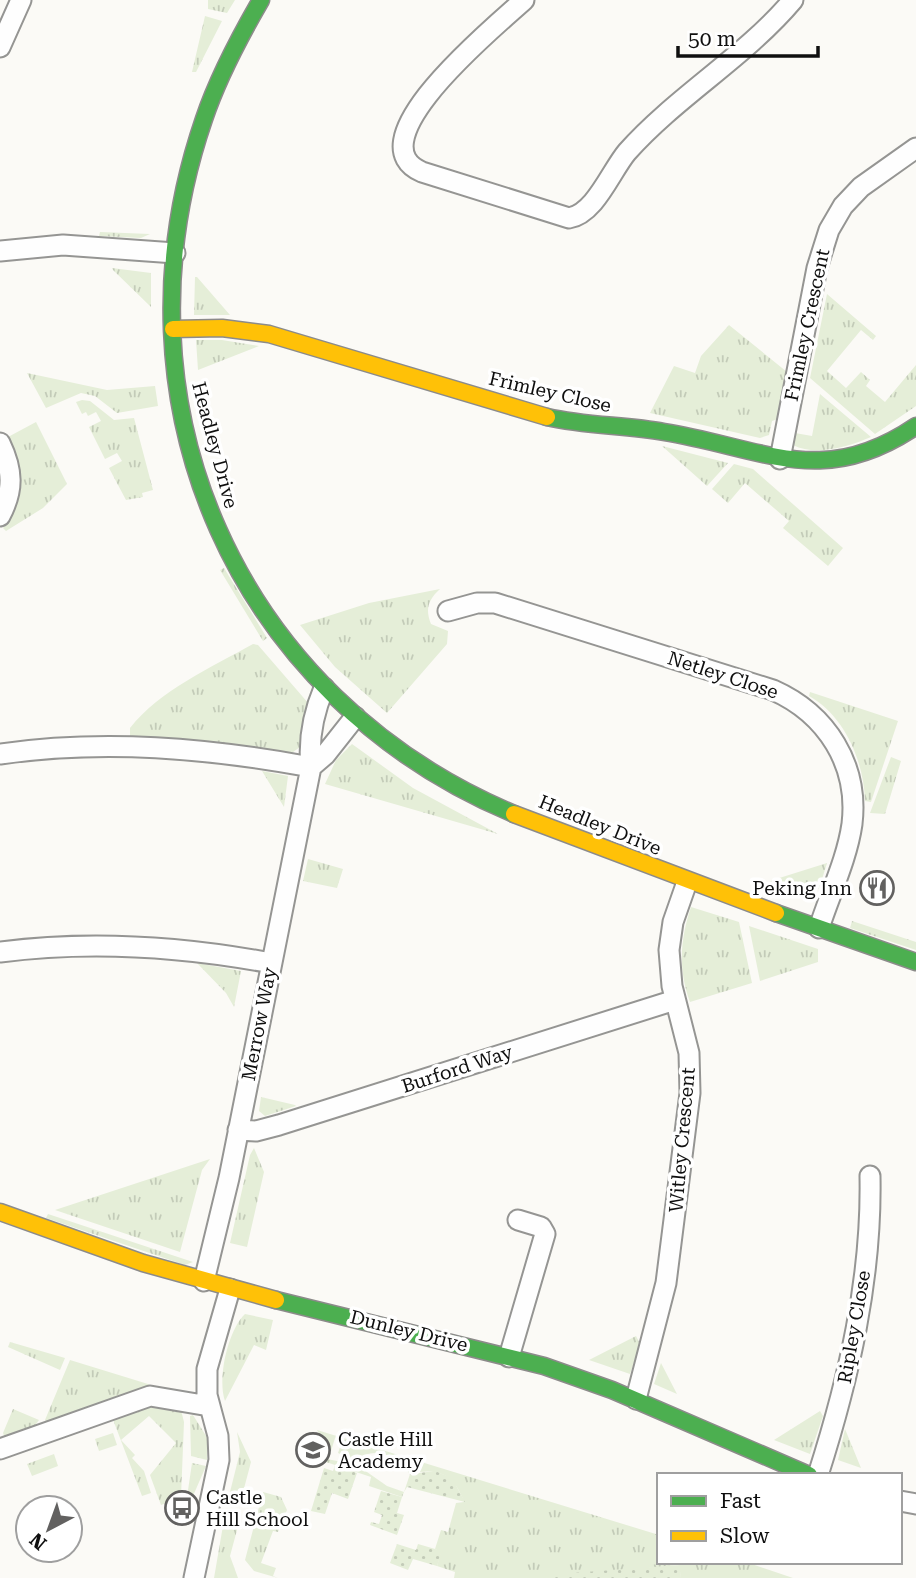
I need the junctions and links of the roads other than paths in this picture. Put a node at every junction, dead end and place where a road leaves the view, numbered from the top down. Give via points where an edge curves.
1 (21, 0) edge
2 (261, 0) edge
3 (524, 0) edge
4 (793, 0) edge
5 (0, 47) edge
6 (916, 148) edge
7 (0, 251) edge
8 (176, 253) junction
9 (173, 328) junction
10 (916, 426) edge
11 (0, 443) edge
12 (780, 459) junction
13 (0, 516) edge
14 (448, 611) dead end
15 (324, 688) junction
16 (355, 717) junction
17 (0, 754) edge
18 (311, 767) junction
19 (687, 882) junction
20 (819, 928) junction
21 (0, 952) edge
22 (916, 962) edge
23 (271, 963) junction
24 (675, 1000) junction
25 (238, 1130) junction
26 (870, 1176) dead end
27 (0, 1212) edge
28 (518, 1220) dead end
29 (204, 1281) junction
30 (230, 1289) junction
31 (509, 1357) junction
32 (636, 1399) junction
33 (209, 1406) junction
34 (0, 1449) edge
35 (804, 1473) edge
36 (819, 1473) edge
37 (194, 1578) edge

1 - 5 street
2 - 8 street, Headley Drive via 229,55 201,123 184,183
3 - 4 street via 432,90 404,132 402,151 410,166 422,172 569,218 589,208 635,144
6 - 12 street, Frimley Crescent via 861,187 839,212 827,235
7 - 8 street via 63,245
8 - 9 street, Headley Drive
9 - 12 street, Frimley Close via 269,334 547,418 678,434
9 - 15 street, Headley Drive via 181,408 212,519 256,604
10 - 12 street, Frimley Close via 894,441 841,459
11 - 13 street via 12,484
14 - 20 street, Netley Close via 495,603 774,690 812,713 841,755 852,797 849,837
15 - 16 street, Headley Drive
15 - 18 street, Merrow Way via 312,726
16 - 18 street
16 - 19 street, Headley Drive via 403,755 458,789
17 - 18 street via 62,748 174,747
18 - 23 street, Merrow Way
19 - 20 street, Headley Drive
19 - 24 street, Witley Crescent via 669,950
20 - 22 street, Headley Drive
21 - 23 street via 136,945
23 - 25 street, Merrow Way
24 - 25 street, Burford Way via 279,1125
24 - 32 street, Witley Crescent via 689,1053 690,1093 666,1283
25 - 29 street, Merrow Way
26 - 36 street, Ripley Close via 869,1225 854,1344
27 - 29 street, Dunley Drive
28 - 31 street via 541,1227 545,1234
29 - 30 street, Dunley Drive
30 - 31 street, Dunley Drive
30 - 33 street via 207,1368
31 - 32 street, Dunley Drive
32 - 35 street, Dunley Drive
33 - 34 street via 150,1396
33 - 37 street via 219,1460

